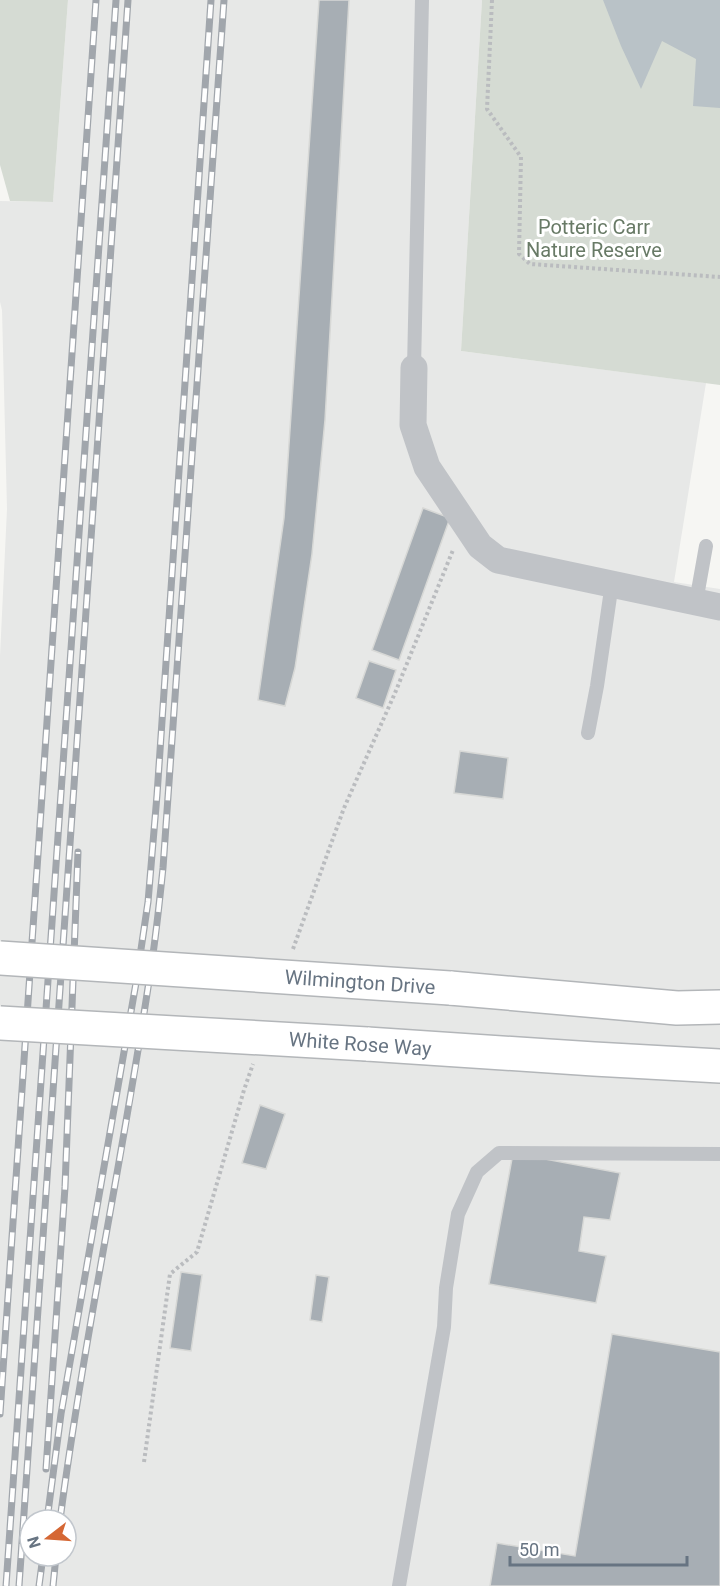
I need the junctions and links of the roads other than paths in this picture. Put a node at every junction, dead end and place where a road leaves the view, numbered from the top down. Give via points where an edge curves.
1 (422, 0) edge
2 (414, 368) joint
3 (706, 546) dead end
4 (612, 583) junction
5 (708, 604) edge
6 (588, 733) dead end
7 (0, 958) edge
8 (720, 1006) edge
9 (677, 1008) junction
10 (720, 1016) edge
11 (0, 1023) edge
12 (720, 1065) edge
13 (720, 1154) edge
14 (399, 1586) edge

1 - 2 lane
2 - 4 street via 413,425 427,467 480,546 498,560
3 - 5 lane
4 - 5 street
4 - 6 lane
7 - 9 highway, Wilmington Drive, bridge via 450,988
8 - 9 highway, Wilmington Drive
9 - 10 highway
11 - 12 highway, White Rose Way, bridge
13 - 14 lane via 499,1153 477,1172 458,1214 444,1327

